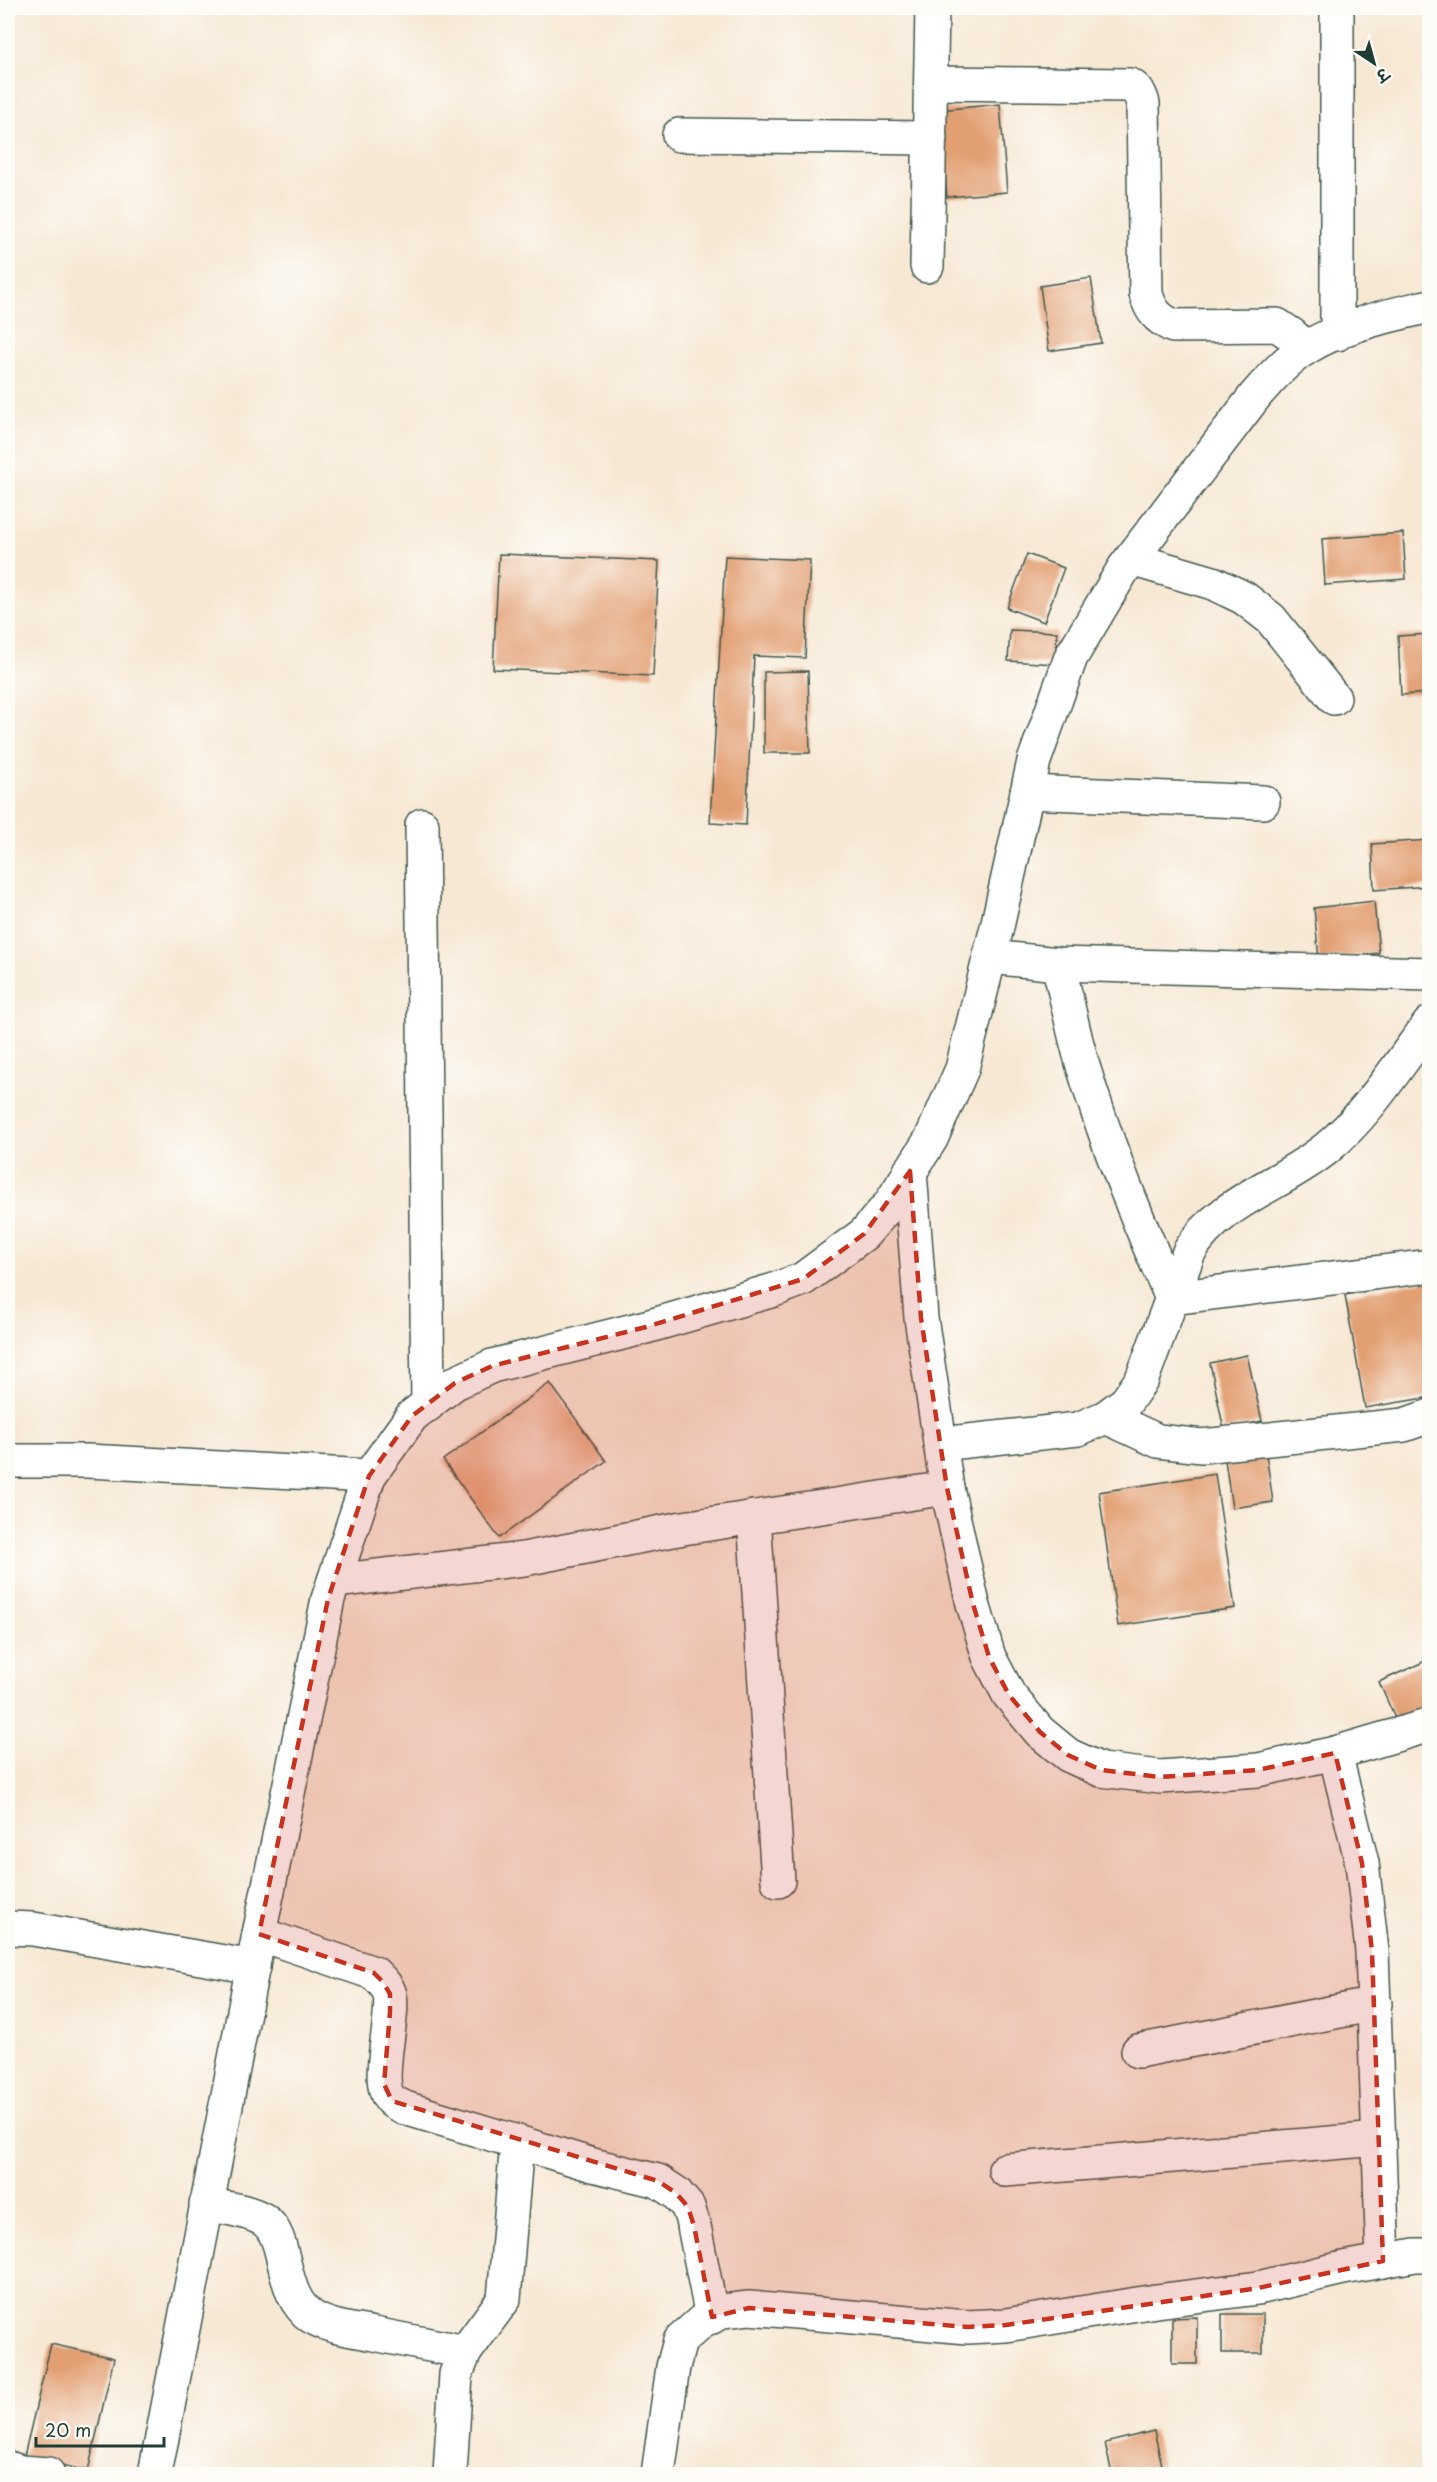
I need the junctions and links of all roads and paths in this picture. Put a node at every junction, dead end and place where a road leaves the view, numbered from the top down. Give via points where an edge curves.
1 (932, 8) edge
2 (1337, 8) edge
3 (931, 83) junction
4 (679, 135) dead end
5 (930, 138) junction
6 (927, 266) dead end
7 (1430, 306) edge
8 (1338, 334) junction
9 (1306, 348) junction
10 (1131, 559) junction
11 (1334, 698) dead end
12 (1027, 792) junction
13 (1263, 802) dead end
14 (422, 825) dead end
15 (990, 957) junction
16 (1058, 964) junction
17 (1430, 974) edge
18 (1429, 1026) edge
19 (910, 1171) junction
20 (1430, 1266) edge
21 (1172, 1298) junction
22 (428, 1405) junction
23 (1430, 1416) edge
24 (1106, 1417) junction
25 (940, 1444) junction
26 (8, 1461) edge
27 (369, 1476) junction
28 (947, 1488) junction
29 (754, 1517) junction
30 (334, 1581) junction
31 (1430, 1725) edge
32 (1335, 1753) junction
33 (778, 1881) dead end
34 (8, 1928) edge
35 (259, 1934) junction
36 (253, 1967) junction
37 (1375, 2004) junction
38 (1138, 2051) dead end
39 (1379, 2139) junction
40 (517, 2142) junction
41 (1005, 2170) dead end
42 (206, 2204) junction
43 (1430, 2255) edge
44 (1383, 2261) junction
45 (711, 2317) junction
46 (465, 2352) junction
47 (8, 2468) edge
48 (48, 2475) edge
49 (155, 2475) edge
50 (450, 2475) edge
51 (658, 2475) edge

1 - 3 street
2 - 8 street
3 - 5 street
3 - 9 street via 1130,85 1136,89 1143,104 1146,294 1150,307 1159,319 1173,326 1277,325
4 - 5 street
5 - 6 street
7 - 8 street via 1362,322
8 - 9 street
9 - 10 street via 1279,369 1255,396
10 - 11 street via 1213,583 1244,598 1271,619
10 - 12 street via 1071,657
12 - 13 street
12 - 15 street
14 - 22 street
15 - 16 street
15 - 19 street via 962,1068 930,1139
16 - 17 street
16 - 21 street via 1103,1128
18 - 21 street via 1357,1121 1325,1149 1210,1224 1189,1252
19 - 22 street via 890,1204 864,1234 803,1279 646,1327 492,1366 455,1383
19 - 25 street via 921,1318
20 - 21 street
21 - 24 street via 1142,1378 1126,1402
22 - 27 street via 412,1416
23 - 24 street via 1404,1425 1202,1446 1158,1441
24 - 25 street via 1078,1429
25 - 28 street
26 - 27 street via 88,1461
27 - 30 street
28 - 29 street
28 - 32 street via 972,1604 989,1657 1009,1695 1040,1732 1068,1755 1101,1770 1160,1778 1258,1770
29 - 30 street via 524,1558
29 - 33 street
30 - 35 street
31 - 32 street
32 - 37 street via 1362,1863
34 - 36 street
35 - 36 street
35 - 40 street via 374,1973 383,1982 390,1994 384,2084 392,2101
36 - 42 street
37 - 38 street
37 - 39 street
39 - 41 street
39 - 44 street
40 - 45 street via 658,2181 676,2193 688,2207 694,2226
40 - 46 street via 504,2299
42 - 46 street via 266,2221 275,2234 291,2292 313,2318
42 - 49 street
43 - 44 street
44 - 45 street via 1258,2288 1006,2325 966,2327 749,2308 722,2311
45 - 51 street via 680,2342
46 - 50 street via 456,2374
47 - 48 street

